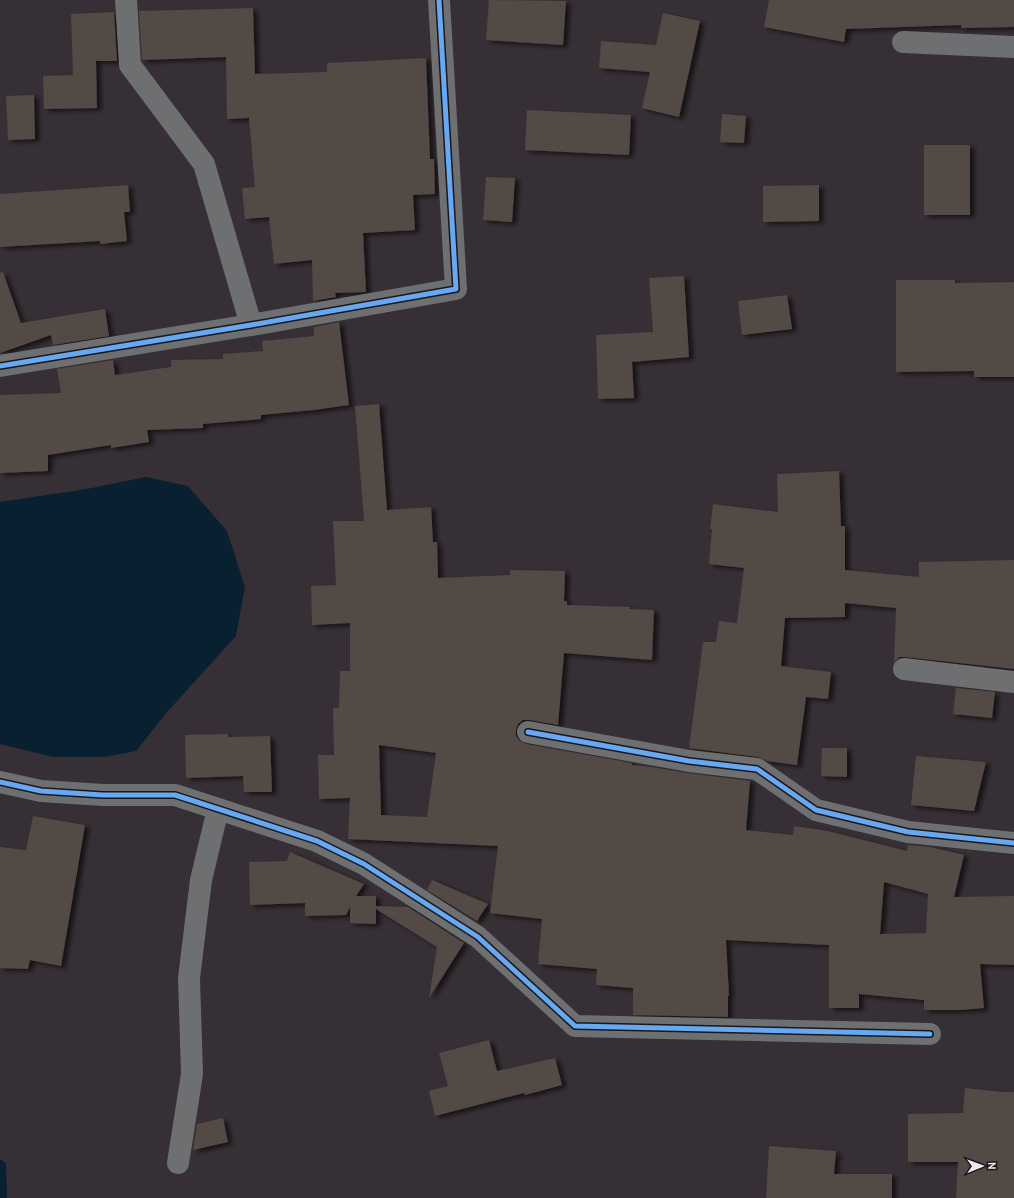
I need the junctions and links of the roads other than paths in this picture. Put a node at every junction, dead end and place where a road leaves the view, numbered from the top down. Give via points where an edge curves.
1 (126, 0) edge
2 (438, 0) edge
3 (904, 42) dead end
4 (1014, 47) edge
5 (251, 325) junction
6 (0, 366) edge
7 (904, 669) dead end
8 (1014, 682) edge
9 (528, 732) dead end
10 (0, 782) edge
11 (218, 809) junction
12 (1014, 843) edge
13 (930, 1034) dead end
14 (178, 1162) dead end

1 - 5 street via 130,65 204,164
2 - 5 street via 456,289
3 - 4 street
5 - 6 street
7 - 8 street
9 - 12 street via 689,762 758,769 816,810 908,832
10 - 11 street via 48,791 103,795 175,795
11 - 13 street via 317,841 364,864 478,937 575,1026
11 - 14 street via 201,880 189,978 192,1074

